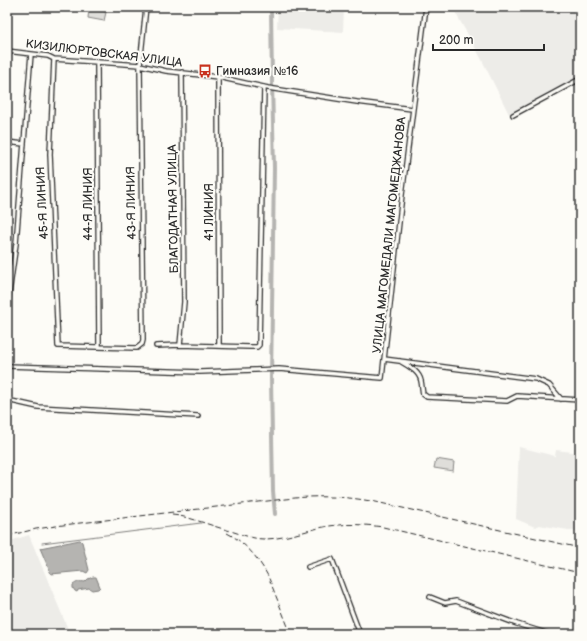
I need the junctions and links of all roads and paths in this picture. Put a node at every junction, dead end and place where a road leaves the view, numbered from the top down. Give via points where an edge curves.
1 (146, 7) edge
2 (426, 7) edge
3 (7, 51) edge
4 (31, 54) junction
5 (54, 59) junction
6 (97, 62) junction
7 (140, 65) junction
8 (182, 72) junction
9 (218, 77) junction
10 (580, 79) edge
11 (266, 87) junction
12 (412, 109) junction
13 (514, 115) dead end
14 (7, 142) edge
15 (24, 144) junction
16 (7, 308) edge
17 (180, 345) junction
18 (156, 346) dead end
19 (220, 346) junction
20 (98, 347) junction
21 (384, 359) junction
22 (400, 361) junction
23 (7, 366) edge
24 (561, 399) junction
25 (7, 400) edge
26 (580, 400) edge
27 (198, 416) dead end
28 (308, 567) dead end
29 (430, 597) dead end
30 (360, 634) edge
31 (549, 634) edge

1 - 7 street, 43-Я ЛИНИЯ
2 - 12 street, УЛИЦА МАГОМЕДАЛИ МАГОМЕДЖАНОВA
3 - 4 street, КИЗИЛЮРТОВСКАЯ УЛИЦА
4 - 5 street, КИЗИЛЮРТОВСКАЯ УЛИЦА
4 - 15 street
5 - 6 street, КИЗИЛЮРТОВСКАЯ УЛИЦА
5 - 20 street, 45-Я ЛИНИЯ via 50,154 58,346
6 - 7 street, КИЗИЛЮРТОВСКАЯ УЛИЦА
6 - 20 street, 44-Я ЛИНИЯ
7 - 8 street, КИЗИЛЮРТОВСКАЯ УЛИЦА
7 - 20 street, 43-Я ЛИНИЯ via 143,340 136,348
8 - 9 street, КИЗИЛЮРТОВСКАЯ УЛИЦА
8 - 17 street, БЛАГОДАТНАЯ УЛИЦА via 184,302
9 - 11 street, КИЗИЛЮРТОВСКАЯ УЛИЦА
9 - 19 street, 41 ЛИНИЯ
10 - 13 street
11 - 12 street, КИЗИЛЮРТОВСКАЯ УЛИЦА
11 - 19 street via 259,345
12 - 21 street, УЛИЦА МАГОМЕДАЛИ МАГОМЕДЖАНОВA
14 - 15 street
15 - 16 street via 16,244
17 - 18 street
17 - 19 street
21 - 22 street, УЛИЦА МАГОМЕДАЛИ МАГОМЕДЖАНОВA
21 - 23 street via 382,378 279,369 200,372
22 - 24 street, УЛИЦА МАГОМЕДАЛИ МАГОМЕДЖАНОВA via 536,379 549,385
22 - 24 street via 419,376 423,394 427,397 507,402 517,396
24 - 26 street
25 - 27 street via 38,407
28 - 30 street via 332,559
29 - 31 street via 445,603 456,601

